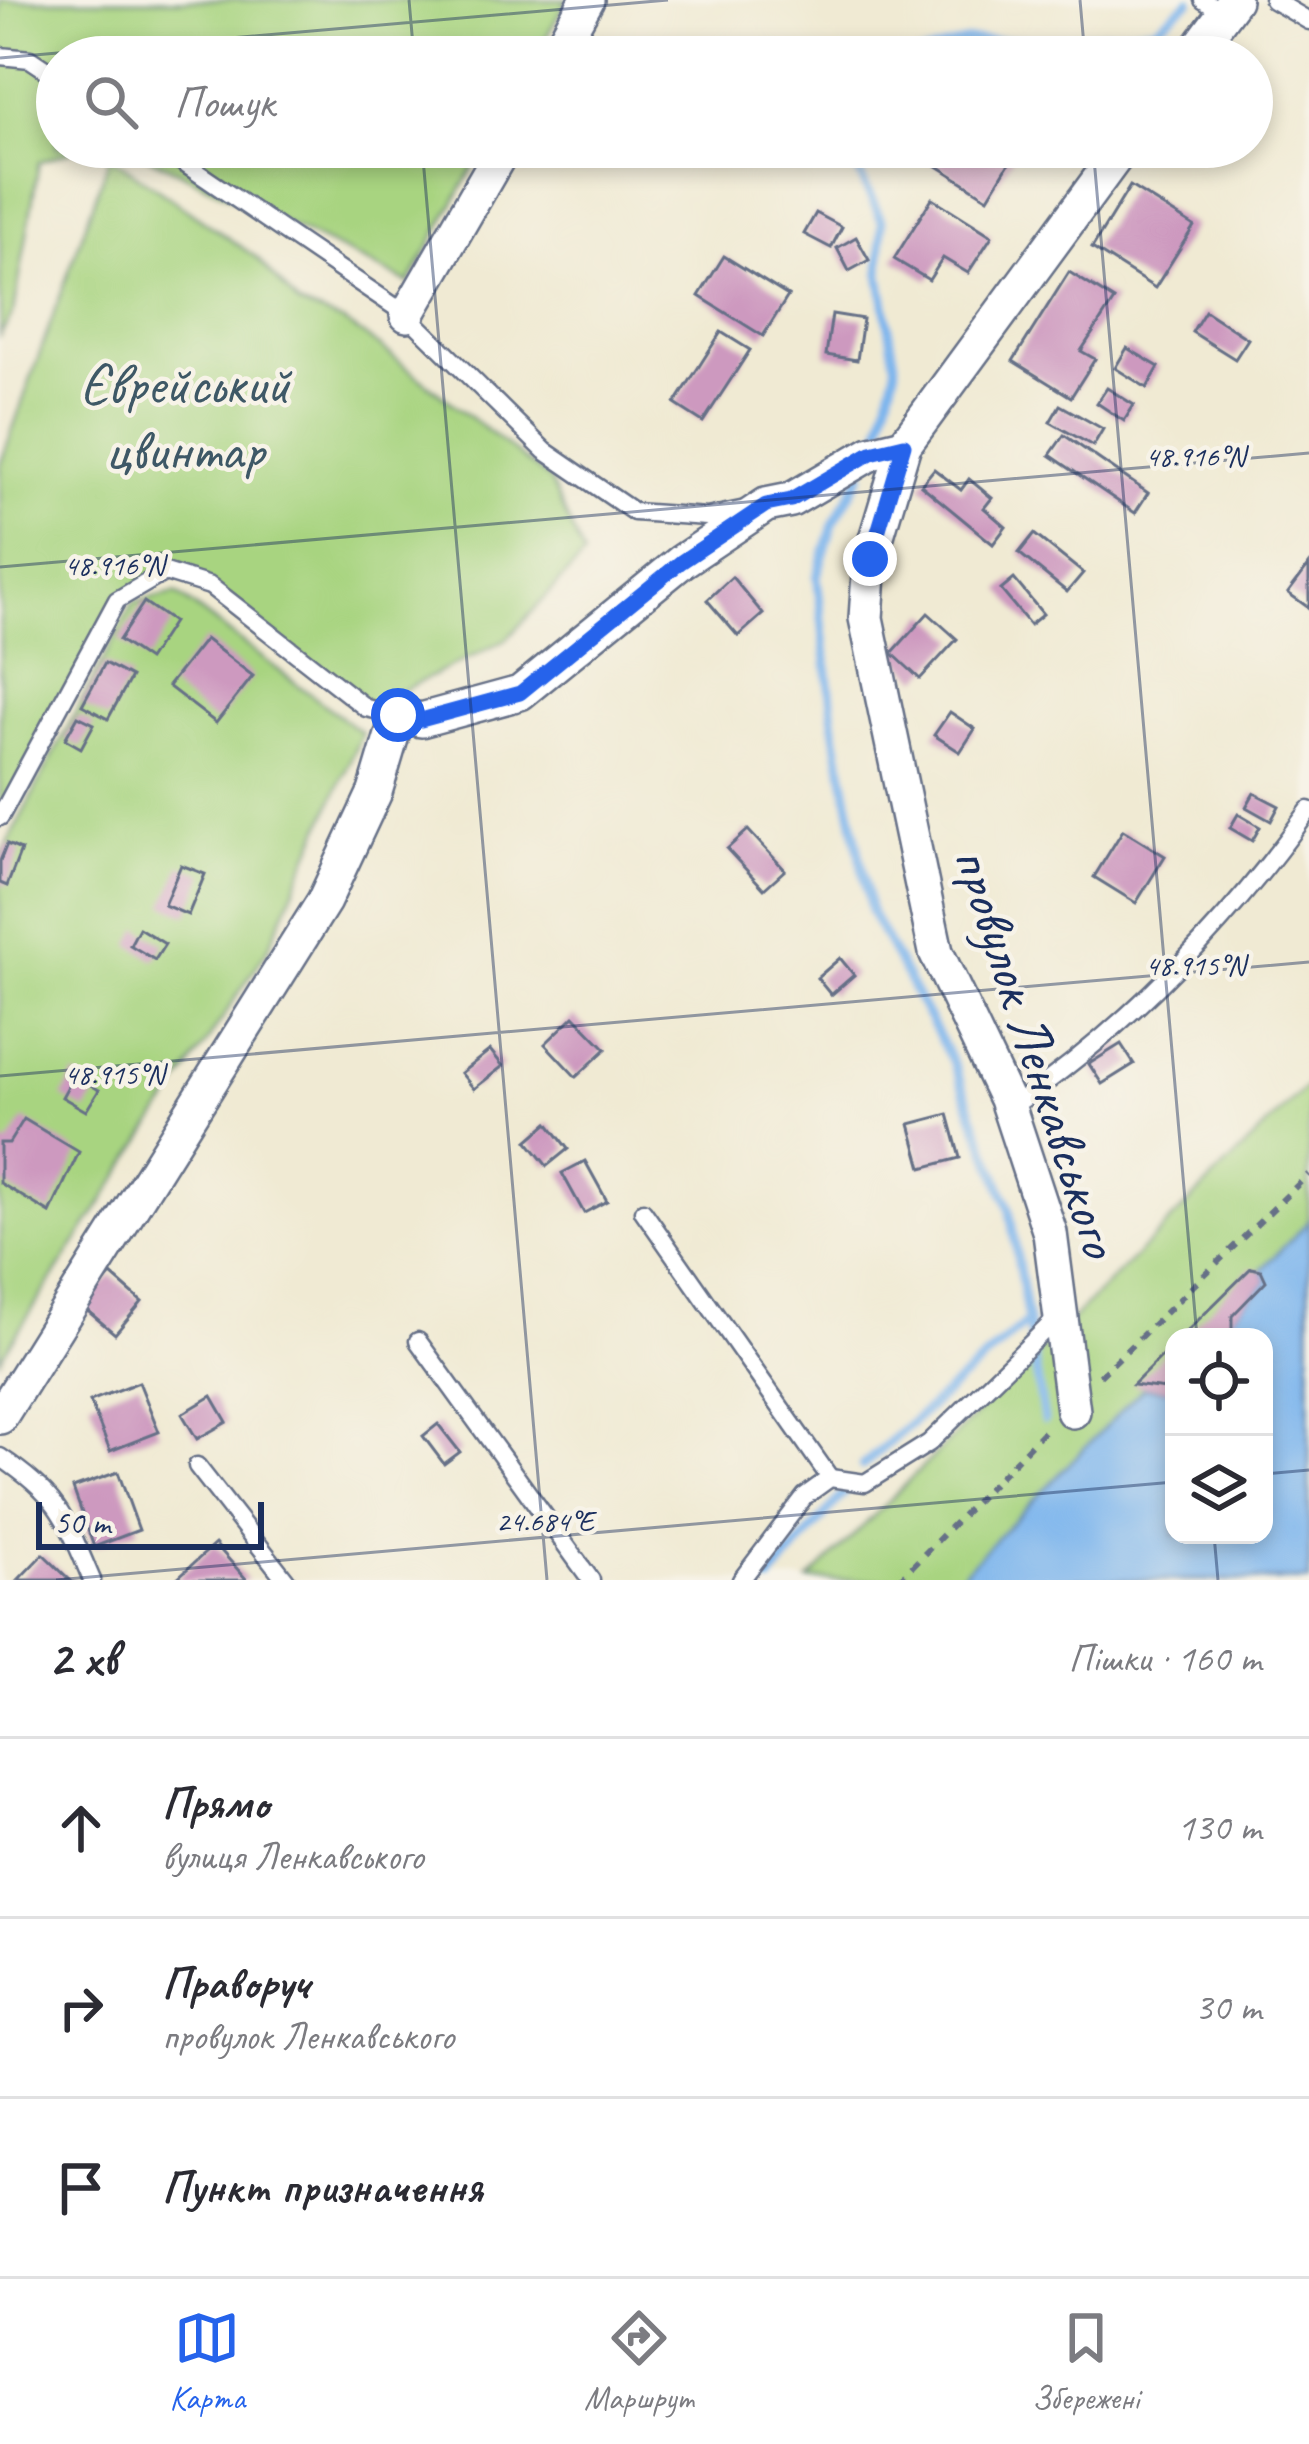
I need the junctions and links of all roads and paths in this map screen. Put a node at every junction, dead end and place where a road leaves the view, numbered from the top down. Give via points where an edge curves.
1 (587, 0) edge
2 (1273, 0) edge
3 (1221, 5) edge
4 (1309, 21) edge
5 (567, 36) edge
6 (1204, 36) edge
7 (0, 56) edge
8 (36, 63) edge
9 (191, 168) edge
10 (492, 168) edge
11 (1108, 168) edge
12 (407, 315) junction
13 (904, 445) junction
14 (766, 505) junction
15 (398, 715) junction
16 (1309, 810) edge
17 (0, 817) edge
18 (1009, 1109) junction
19 (643, 1211) dead end
20 (1063, 1312) junction
21 (418, 1341) dead end
22 (1073, 1411) dead end
23 (0, 1418) edge
24 (0, 1457) edge
25 (197, 1466) dead end
26 (830, 1478) junction
27 (92, 1580) edge
28 (286, 1580) edge
29 (591, 1580) edge
30 (741, 1580) edge

1 - 5 street
2 - 4 lane
3 - 6 street
7 - 8 lane
9 - 12 lane
10 - 12 street
11 - 13 street
12 - 14 lane via 544,451 634,512 706,517
13 - 14 street
13 - 18 street, провулок Ленкавського via 870,559 866,618 936,952
14 - 15 street via 681,562 520,693 421,720
15 - 17 lane via 366,708 210,586 164,572 117,600
15 - 23 street via 375,793 324,901
16 - 18 lane via 1147,1003
18 - 20 street, провулок Ленкавського via 1050,1233
19 - 26 lane
20 - 22 street, провулок Ленкавського
20 - 26 lane via 929,1443 865,1483
21 - 29 lane
24 - 27 lane via 43,1486
25 - 28 lane
26 - 30 lane via 806,1496

